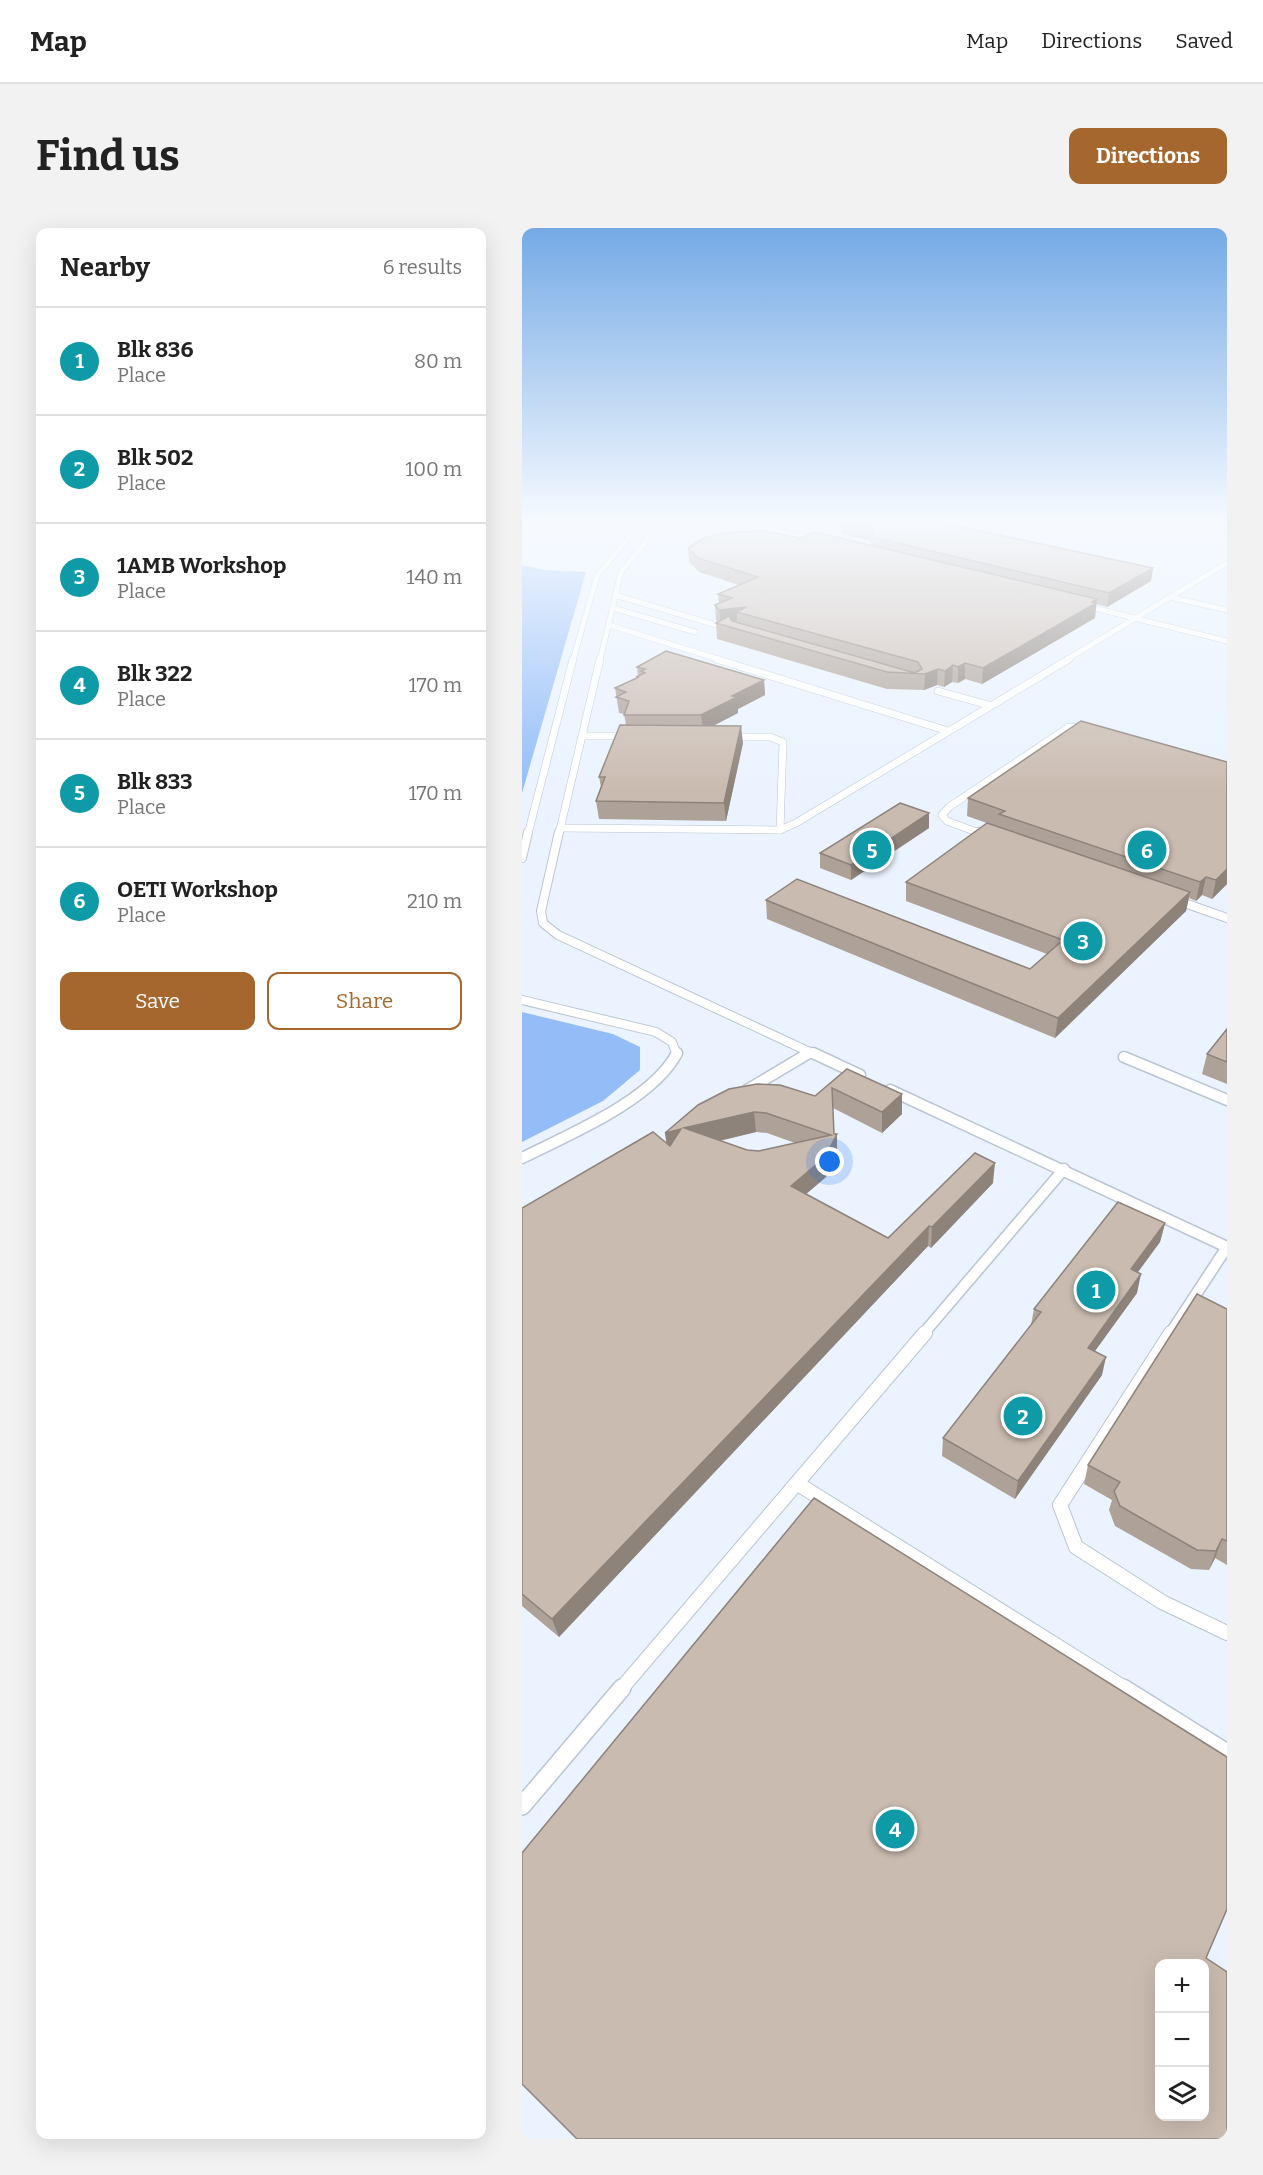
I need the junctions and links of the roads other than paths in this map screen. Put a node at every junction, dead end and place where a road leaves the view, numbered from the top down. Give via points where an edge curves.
1 (587, 611) edge
2 (612, 611) edge
3 (624, 611) edge
4 (668, 611) edge
5 (1105, 611) edge
6 (1145, 611) edge
7 (1133, 618) junction
8 (609, 625) junction
9 (716, 626) edge
10 (695, 632) dead end
11 (1227, 641) edge
12 (700, 654) junction
13 (695, 663) edge
14 (768, 675) junction
15 (751, 677) edge
16 (938, 691) edge
17 (988, 705) junction
18 (1093, 730) edge
19 (948, 731) junction
20 (583, 736) junction
21 (636, 736) edge
22 (725, 737) edge
23 (560, 828) junction
24 (780, 830) junction
25 (1000, 840) edge
26 (522, 858) edge
27 (1170, 898) edge
28 (1227, 918) edge
29 (522, 1000) edge
30 (811, 1052) junction
31 (1124, 1057) dead end
32 (739, 1095) edge
33 (1227, 1100) edge
34 (522, 1158) edge
35 (1064, 1169) junction
36 (1227, 1247) edge
37 (798, 1484) junction
38 (1227, 1633) edge
39 (1227, 1754) edge
40 (522, 1806) edge

1 - 26 lane
2 - 8 lane
3 - 10 lane
4 - 9 lane
5 - 7 lane
6 - 7 lane
7 - 11 lane
7 - 17 lane
8 - 12 lane
8 - 20 lane
12 - 13 lane
12 - 14 lane
14 - 15 lane
14 - 19 lane
16 - 17 lane
17 - 19 lane
18 - 25 lane via 1069,727 942,815 955,825
19 - 24 lane
20 - 21 lane
20 - 23 lane
22 - 24 lane via 770,737 783,742
23 - 24 lane
23 - 30 lane via 541,911 543,923 558,935
27 - 28 lane
29 - 34 lane via 656,1032 672,1042 677,1054 666,1071 624,1104
30 - 32 lane
30 - 35 lane
31 - 33 lane
35 - 36 lane
35 - 37 lane
36 - 38 lane via 1060,1505 1076,1547 1162,1602
37 - 39 lane
37 - 40 lane

